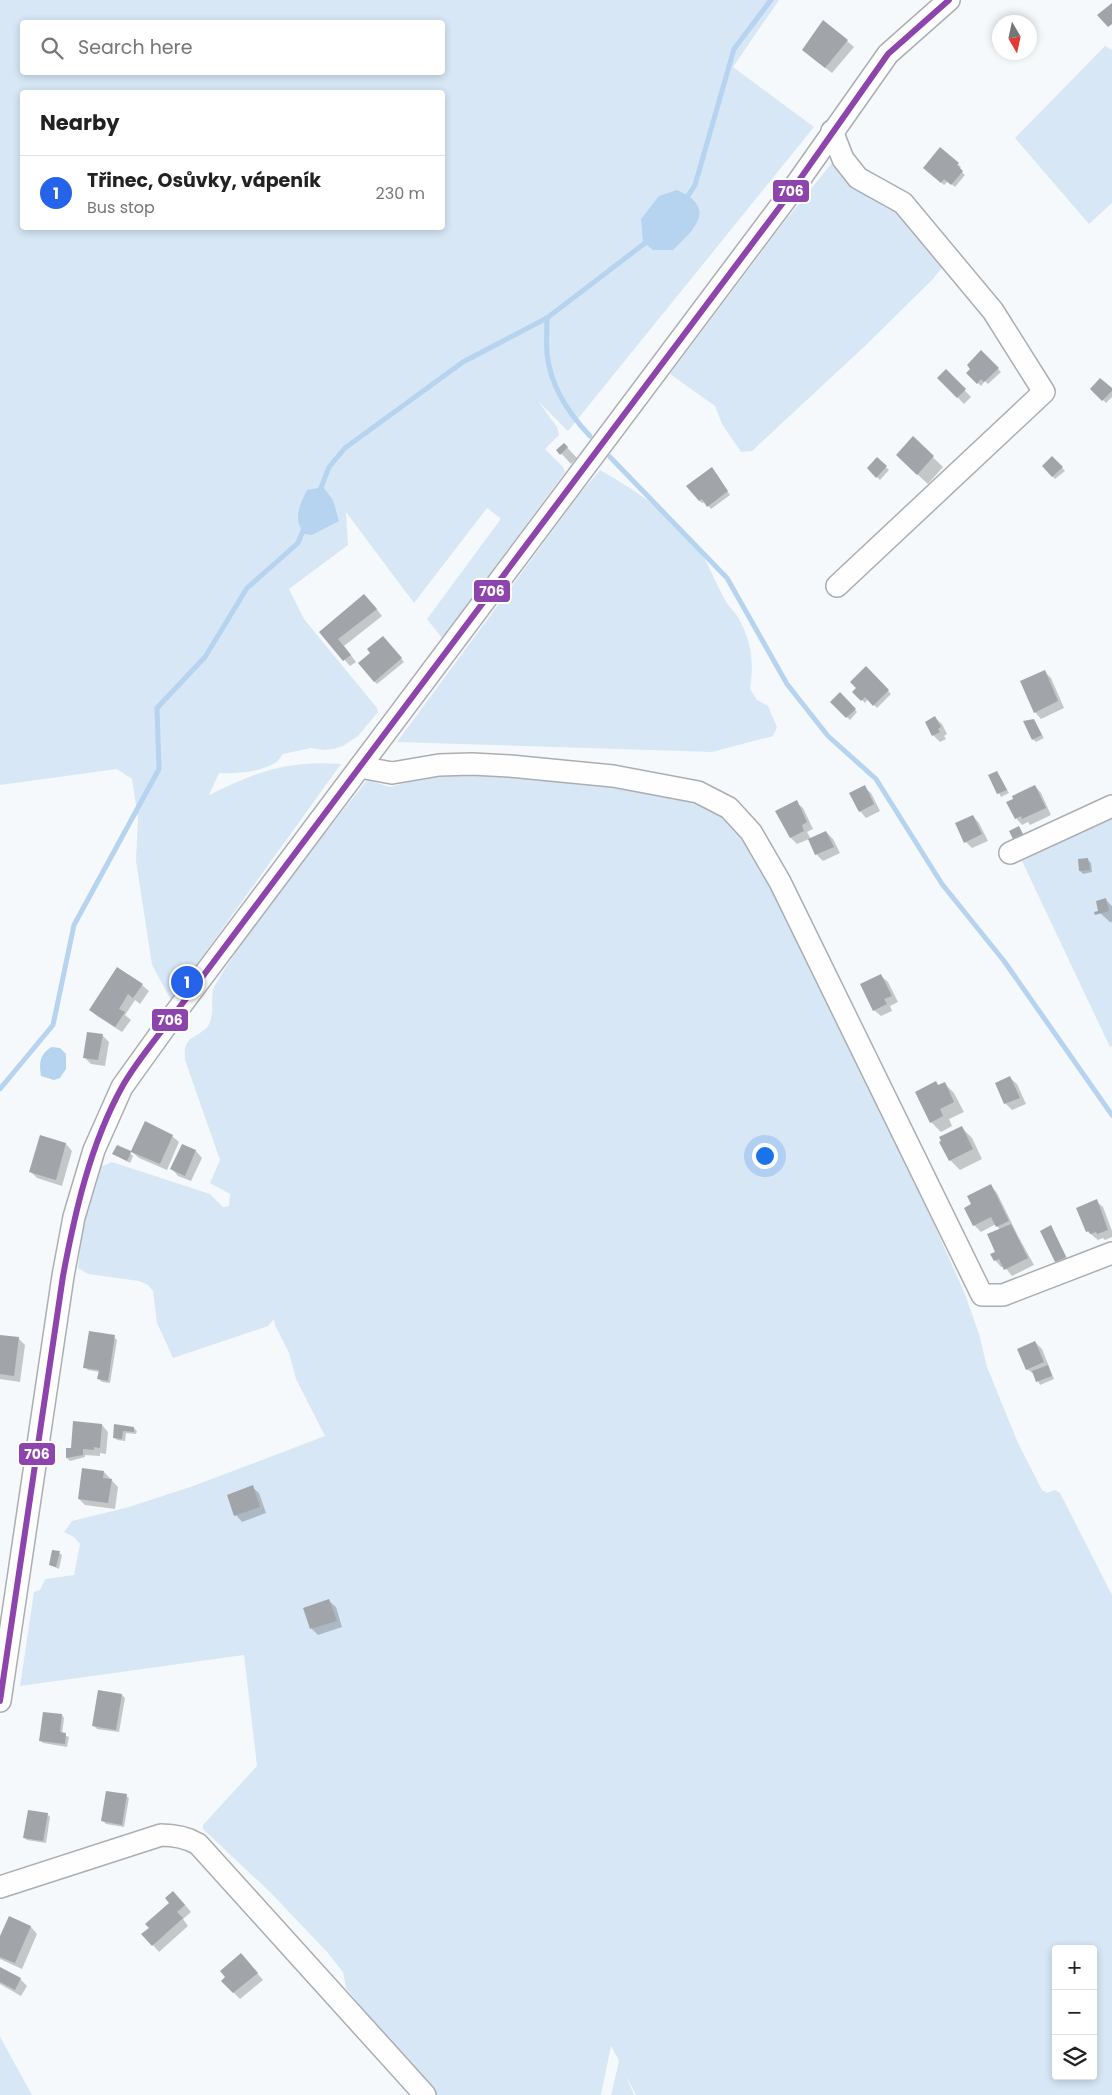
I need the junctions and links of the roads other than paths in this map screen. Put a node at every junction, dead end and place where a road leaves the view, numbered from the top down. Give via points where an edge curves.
1 (949, 0) edge
2 (832, 131) junction
3 (836, 586) dead end
4 (360, 766) junction
5 (1112, 806) edge
6 (1010, 853) dead end
7 (1112, 1254) edge
8 (0, 1701) edge
9 (0, 1887) edge
10 (424, 2095) edge

1 - 2 street via 888,54
2 - 3 street via 843,159 858,178 903,203 993,311 1044,392
2 - 4 street via 782,204
4 - 7 street via 392,772 472,764 613,776 698,792 729,808 750,832 780,882 982,1295 1004,1295
4 - 8 street via 122,1087 94,1150 74,1217 63,1276
5 - 6 street
9 - 10 street via 161,1835 189,1838 198,1844

